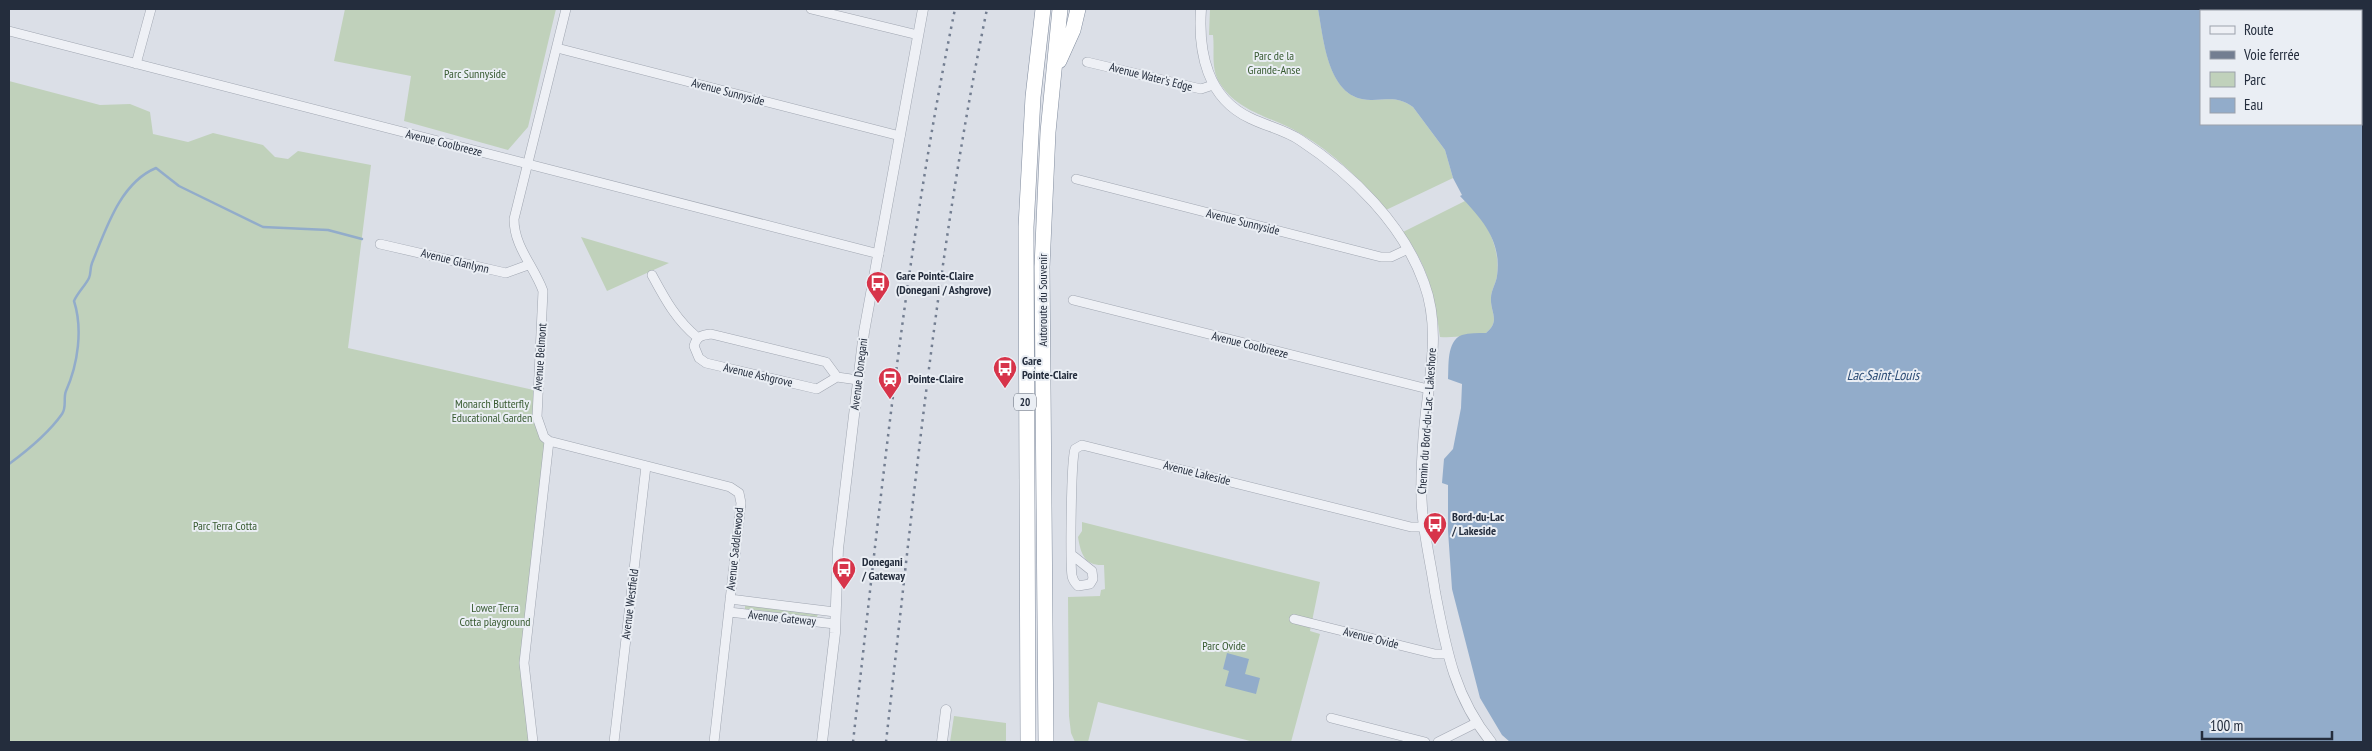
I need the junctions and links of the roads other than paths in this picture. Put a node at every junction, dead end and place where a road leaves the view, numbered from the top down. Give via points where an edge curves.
1 (150, 9) edge
2 (566, 9) edge
3 (811, 9) edge
4 (923, 9) edge
5 (1043, 9) edge
6 (1060, 9) edge
7 (1078, 9) edge
8 (1201, 9) edge
9 (9, 31) edge
10 (918, 35) junction
11 (556, 48) junction
12 (1088, 62) dead end
13 (136, 64) junction
14 (1053, 73) junction
15 (1213, 84) junction
16 (900, 136) junction
17 (527, 164) junction
18 (1076, 179) dead end
19 (380, 244) dead end
20 (1408, 249) junction
21 (879, 254) junction
22 (528, 265) junction
23 (652, 275) dead end
24 (1073, 300) dead end
25 (698, 338) junction
26 (837, 377) junction
27 (858, 380) junction
28 (1428, 389) junction
29 (549, 441) junction
30 (646, 466) junction
31 (1424, 528) junction
32 (1072, 555) dead end
33 (730, 599) junction
34 (728, 612) junction
35 (835, 612) junction
36 (1294, 618) dead end
37 (835, 624) junction
38 (1448, 654) junction
39 (946, 710) dead end
40 (1331, 718) dead end
41 (1476, 723) junction
42 (533, 742) edge
43 (614, 742) edge
44 (714, 742) edge
45 (822, 742) edge
46 (942, 742) edge
47 (1028, 742) edge
48 (1046, 742) edge
49 (1425, 742) edge
50 (1438, 742) edge
51 (1490, 742) edge

1 - 13 street
2 - 11 street, Avenue Belmont
3 - 10 street
4 - 10 street, Avenue Donegani
5 - 47 highway, Autoroute du Souvenir / 20 via 1033,97 1025,235
6 - 14 highway, Autoroute du Souvenir / 20
7 - 14 highway via 1073,30
8 - 15 street, Chemin du Bord-du-Lac - Lakeshore via 1201,43
9 - 13 street, Avenue Coolbreeze
10 - 16 street, Avenue Donegani
11 - 16 street, Avenue Sunnyside
11 - 17 street, Avenue Belmont
12 - 15 street, Avenue Water's Edge via 1201,89
13 - 17 street, Avenue Coolbreeze
14 - 48 highway, Autoroute du Souvenir / 20 via 1042,267
15 - 20 street, Chemin du Bord-du-Lac - Lakeshore via 1235,109 1297,138 1344,173 1373,203
16 - 21 street, Avenue Donegani
17 - 21 street, Avenue Coolbreeze
17 - 22 street, Avenue Belmont via 514,219 514,234
18 - 20 street, Avenue Sunnyside via 1380,257 1394,256
19 - 22 street, Avenue Glanlynn via 506,273
20 - 28 street, Chemin du Bord-du-Lac - Lakeshore via 1430,301 1433,352
21 - 27 street, Avenue Donegani
22 - 29 street, Avenue Belmont via 538,276 543,291 537,416 544,437
23 - 25 street via 670,309
24 - 28 street, Avenue Coolbreeze
25 - 26 street via 702,334 711,334 826,362
25 - 26 street, Avenue Ashgrove via 694,352 706,363 817,390
26 - 27 street
27 - 35 street, Avenue Donegani via 839,542
28 - 31 street, Chemin du Bord-du-Lac - Lakeshore via 1421,484
29 - 30 street, Avenue Saddlewood
29 - 42 street via 524,663
30 - 33 street, Avenue Saddlewood via 730,487 738,493 741,503
30 - 43 street, Avenue Westfield
31 - 32 street, Avenue Lakeside via 1082,445 1075,449 1073,458
31 - 38 street, Chemin du Bord-du-Lac - Lakeshore
33 - 34 street, Avenue Saddlewood
33 - 35 street, Avenue Gateway
34 - 37 street, Avenue Gateway
34 - 44 street, Avenue Saddlewood
35 - 37 street, Avenue Donegani
36 - 38 street, Avenue Ovide via 1435,654
37 - 45 street, Avenue Donegani
38 - 41 street, Chemin du Bord-du-Lac - Lakeshore via 1459,691
39 - 46 street
40 - 49 street
41 - 50 street
41 - 51 street, Chemin du Bord-du-Lac - Lakeshore

